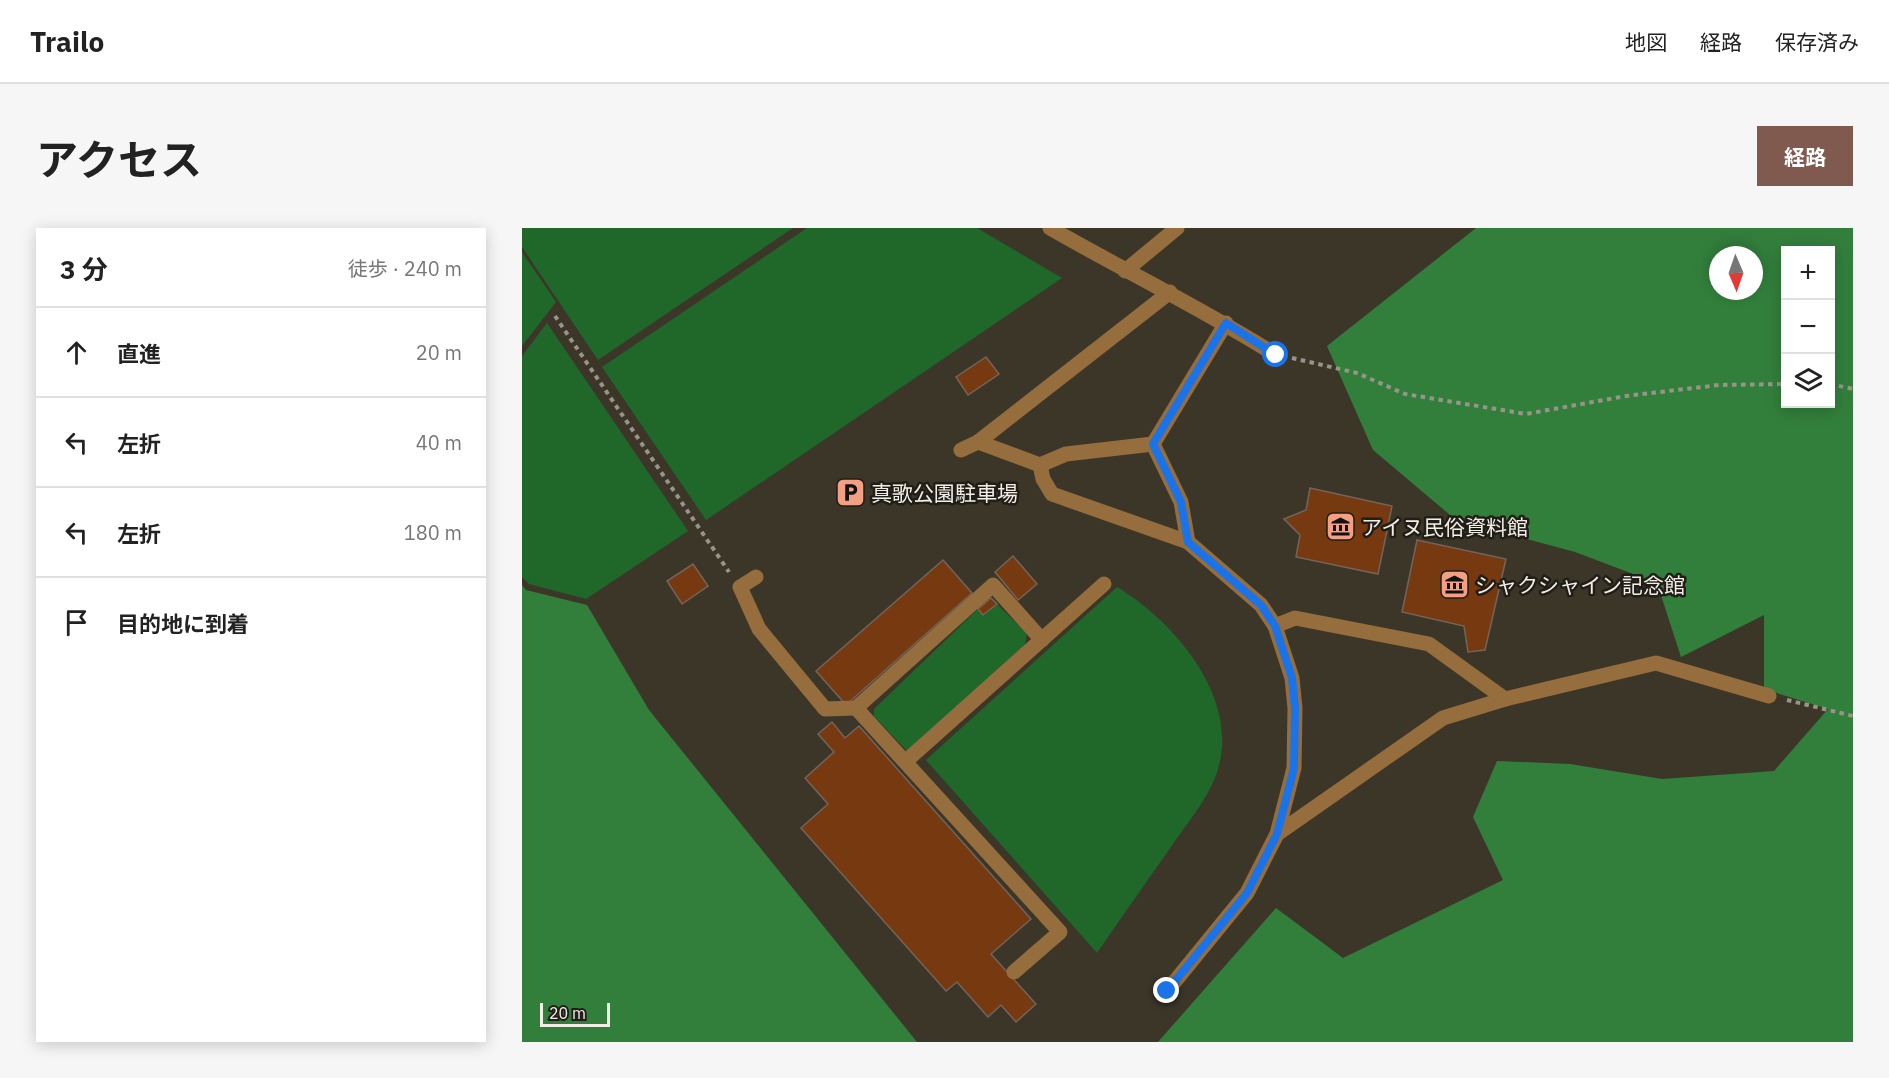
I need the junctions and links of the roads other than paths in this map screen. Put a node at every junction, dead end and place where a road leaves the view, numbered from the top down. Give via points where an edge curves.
1 (1050, 228) edge
2 (1177, 228) edge
3 (1125, 271) junction
4 (1170, 292) junction
5 (1226, 323) junction
6 (1276, 355) road end
7 (978, 442) junction
8 (1153, 444) junction
9 (961, 450) dead end
10 (1040, 465) junction
11 (1188, 542) junction
12 (756, 576) dead end
13 (1104, 584) dead end
14 (1275, 626) junction
15 (1042, 640) junction
16 (1769, 696) road end
17 (1505, 699) junction
18 (856, 708) junction
19 (906, 762) junction
20 (1277, 834) junction
21 (1014, 972) dead end
22 (1167, 991) dead end

1 - 3 street
2 - 3 street
3 - 4 street
4 - 5 street
4 - 7 street
5 - 6 street
5 - 8 street
7 - 9 street
7 - 10 street
8 - 10 street via 1066,454
8 - 11 street via 1181,502
10 - 11 street via 1052,494
11 - 14 street via 1261,605
12 - 18 street via 740,587 759,629 825,709
13 - 15 street
14 - 17 street via 1295,618 1429,644
14 - 20 street via 1292,678 1295,728 1294,768
15 - 18 street via 993,585
15 - 19 street
16 - 17 street via 1656,663
17 - 20 street via 1443,718
18 - 19 street
19 - 21 street via 1059,932
20 - 22 street via 1247,893

